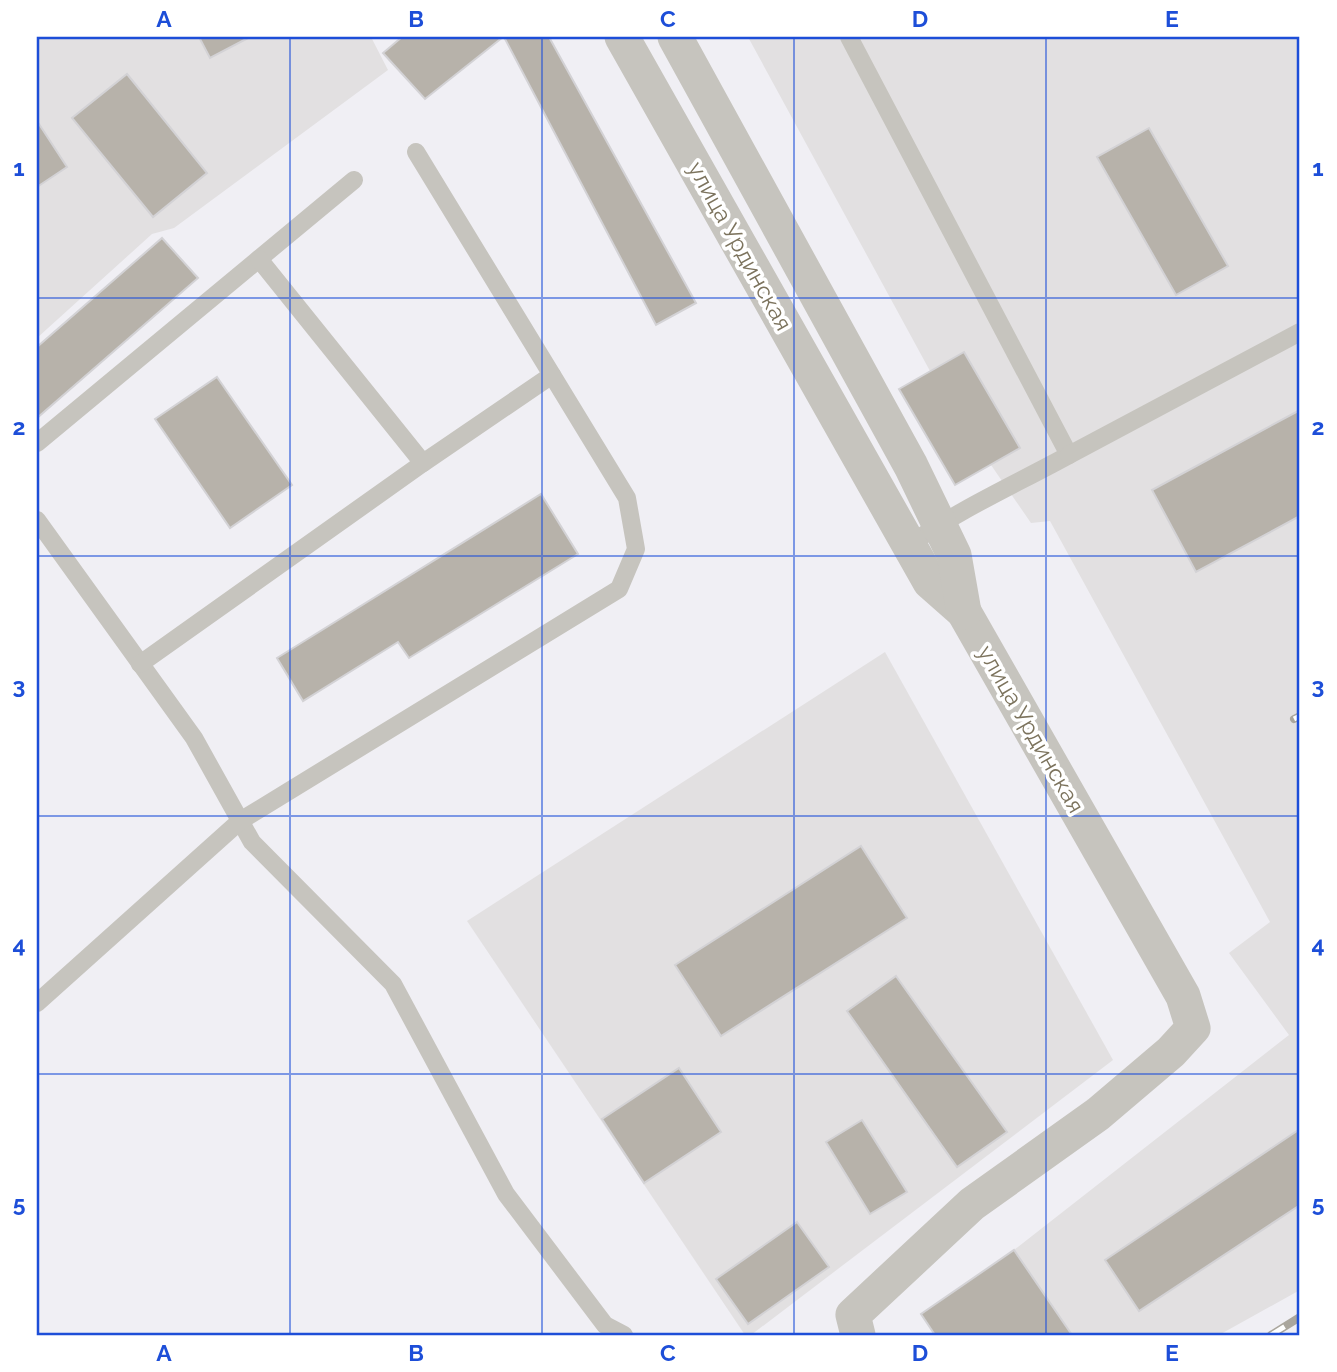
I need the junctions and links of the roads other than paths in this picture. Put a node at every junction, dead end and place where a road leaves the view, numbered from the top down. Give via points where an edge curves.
1 (622, 37) edge
2 (676, 37) edge
3 (849, 37) edge
4 (416, 152) dead end
5 (354, 180) dead end
6 (259, 259) junction
7 (1300, 332) edge
8 (552, 374) junction
9 (37, 443) edge
10 (1069, 455) junction
11 (423, 463) junction
12 (37, 520) edge
13 (938, 524) junction
14 (909, 545) junction
15 (964, 612) junction
16 (140, 664) junction
17 (240, 821) junction
18 (37, 1003) edge
19 (624, 1335) edge
20 (858, 1335) edge

1 - 14 street, улица Урдинская
2 - 13 street via 911,466
3 - 10 lane
4 - 8 lane
5 - 6 lane
6 - 9 lane
6 - 11 lane
7 - 10 lane
8 - 11 lane
8 - 17 lane via 627,498 636,549 620,589
10 - 13 lane
11 - 16 lane
12 - 16 lane
13 - 14 lane
13 - 15 street via 954,555
14 - 15 street, улица Урдинская via 930,582
15 - 20 street, улица Урдинская via 1183,996 1193,1028 1098,1114 972,1204 853,1315
16 - 17 lane via 194,738
17 - 18 lane
17 - 19 lane via 252,842 393,984 506,1194 605,1325

